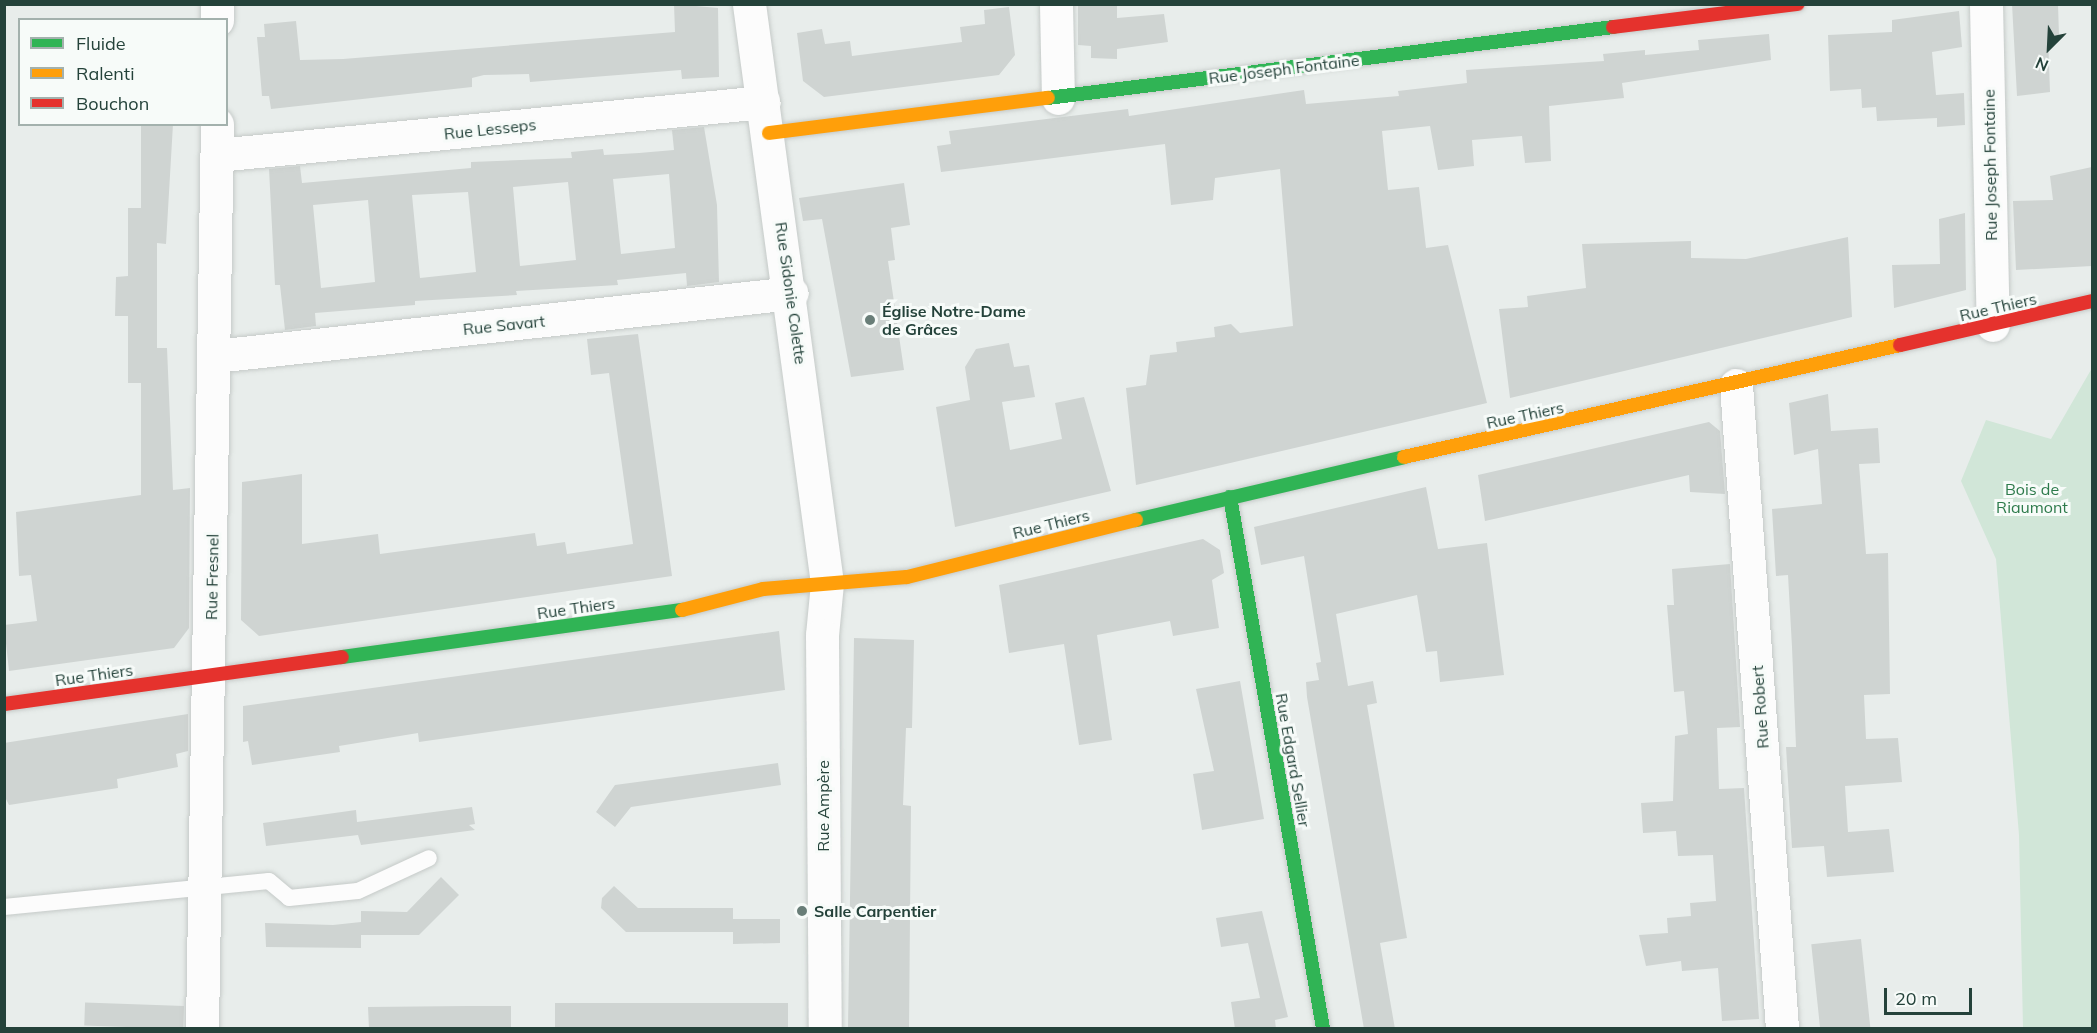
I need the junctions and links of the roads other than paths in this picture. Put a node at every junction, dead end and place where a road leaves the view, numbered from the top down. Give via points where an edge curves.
1 (749, 4) edge
2 (1056, 4) edge
3 (1798, 4) edge
4 (1986, 4) edge
5 (1058, 98) junction
6 (766, 118) junction
7 (217, 140) edge
8 (792, 293) junction
9 (2092, 301) edge
10 (1994, 325) junction
11 (215, 356) junction
12 (1736, 385) junction
13 (1230, 497) junction
14 (827, 583) junction
15 (209, 675) junction
16 (4, 704) edge
17 (429, 858) dead end
18 (205, 888) junction
19 (4, 907) edge
20 (202, 1029) edge
21 (825, 1029) edge
22 (1323, 1029) edge
23 (1782, 1029) edge

1 - 6 street, Rue Sidonie Colette
2 - 5 street
3 - 5 street, Rue Joseph Fontaine
4 - 10 street, Rue Joseph Fontaine
5 - 6 street, Rue Joseph Fontaine
6 - 7 street, Rue Lesseps
6 - 8 street, Rue Sidonie Colette
7 - 11 street, Rue Fresnel
8 - 11 street, Rue Savart
8 - 14 street, Rue Sidonie Colette
9 - 10 street, Rue Thiers
10 - 12 street, Rue Thiers
11 - 15 street, Rue Fresnel
12 - 13 street, Rue Thiers
12 - 23 street, Rue Robert
13 - 14 street, Rue Thiers via 907,577
13 - 22 street, Rue Edgard Sellier
14 - 15 street, Rue Thiers via 742,592 691,609
14 - 21 street, Rue Ampère via 822,635
15 - 16 street, Rue Thiers
15 - 18 street, Rue Fresnel
17 - 18 lane via 358,891 289,898 268,881
18 - 19 lane
18 - 20 street, Rue Fresnel

